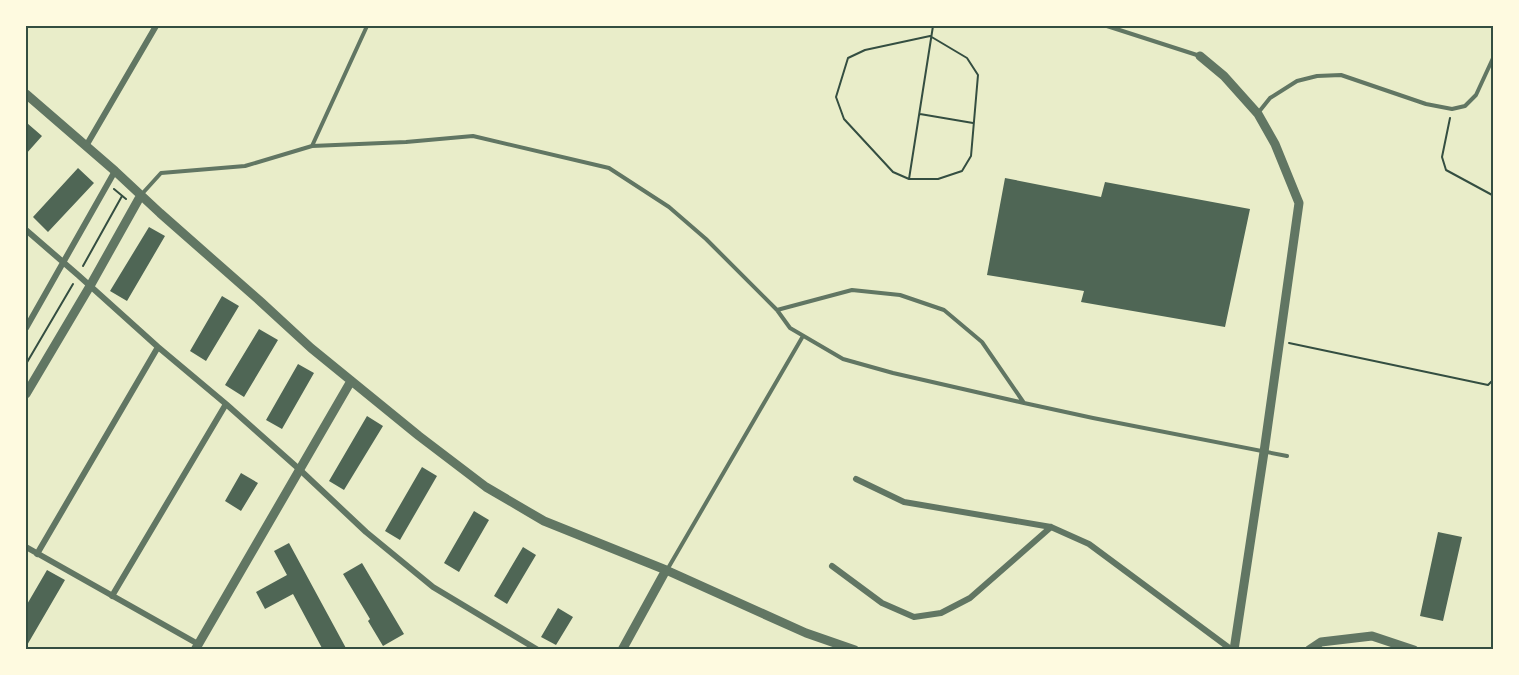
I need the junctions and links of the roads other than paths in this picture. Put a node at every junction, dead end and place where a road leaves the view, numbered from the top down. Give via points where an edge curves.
1 (156, 26) edge
2 (367, 26) edge
3 (1107, 26) edge
4 (1200, 56) joint
5 (1494, 56) edge
6 (26, 94) edge
7 (1258, 114) junction
8 (86, 146) junction
9 (312, 146) junction
10 (115, 171) junction
11 (141, 195) junction
12 (26, 230) edge
13 (64, 262) junction
14 (90, 286) junction
15 (777, 310) junction
16 (26, 328) edge
17 (803, 336) junction
18 (158, 347) junction
19 (351, 381) junction
20 (26, 394) edge
21 (1024, 403) junction
22 (226, 404) junction
23 (1264, 452) junction
24 (1287, 456) dead end
25 (298, 469) junction
26 (856, 479) dead end
27 (1051, 527) junction
28 (26, 547) edge
29 (37, 554) junction
30 (832, 566) dead end
31 (666, 570) junction
32 (112, 597) junction
33 (196, 647) edge
34 (538, 650) edge
35 (622, 650) edge
36 (855, 650) edge
37 (1233, 650) edge
38 (1309, 650) edge
39 (1414, 650) edge

1 - 8 street
2 - 9 lane
3 - 4 lane
4 - 7 street
5 - 7 lane via 1476,95 1465,106 1452,109 1426,104 1341,75 1297,81 1270,98
6 - 8 street
7 - 23 street via 1299,203
8 - 10 street
9 - 11 lane via 245,166 161,173
9 - 15 lane via 473,136 609,168 669,207
10 - 11 street
10 - 13 street
11 - 14 street
11 - 19 street
12 - 13 street
13 - 14 street
13 - 16 street
14 - 18 street
14 - 20 street
15 - 17 lane via 790,328
15 - 21 lane via 852,290 900,295 944,310 982,342
17 - 21 lane via 843,359
17 - 31 lane
18 - 22 street
18 - 29 street
19 - 25 street
19 - 31 street via 486,487 544,521
21 - 23 lane
22 - 25 street
22 - 32 street
23 - 24 lane
23 - 37 street
25 - 33 street
25 - 34 street via 433,587
26 - 27 street via 904,502
27 - 30 street via 970,598 941,613 914,617 882,603
27 - 37 street via 1089,544
28 - 29 street
29 - 32 street
31 - 35 street
31 - 36 street via 806,633
32 - 33 street
38 - 39 street via 1321,642 1371,636

